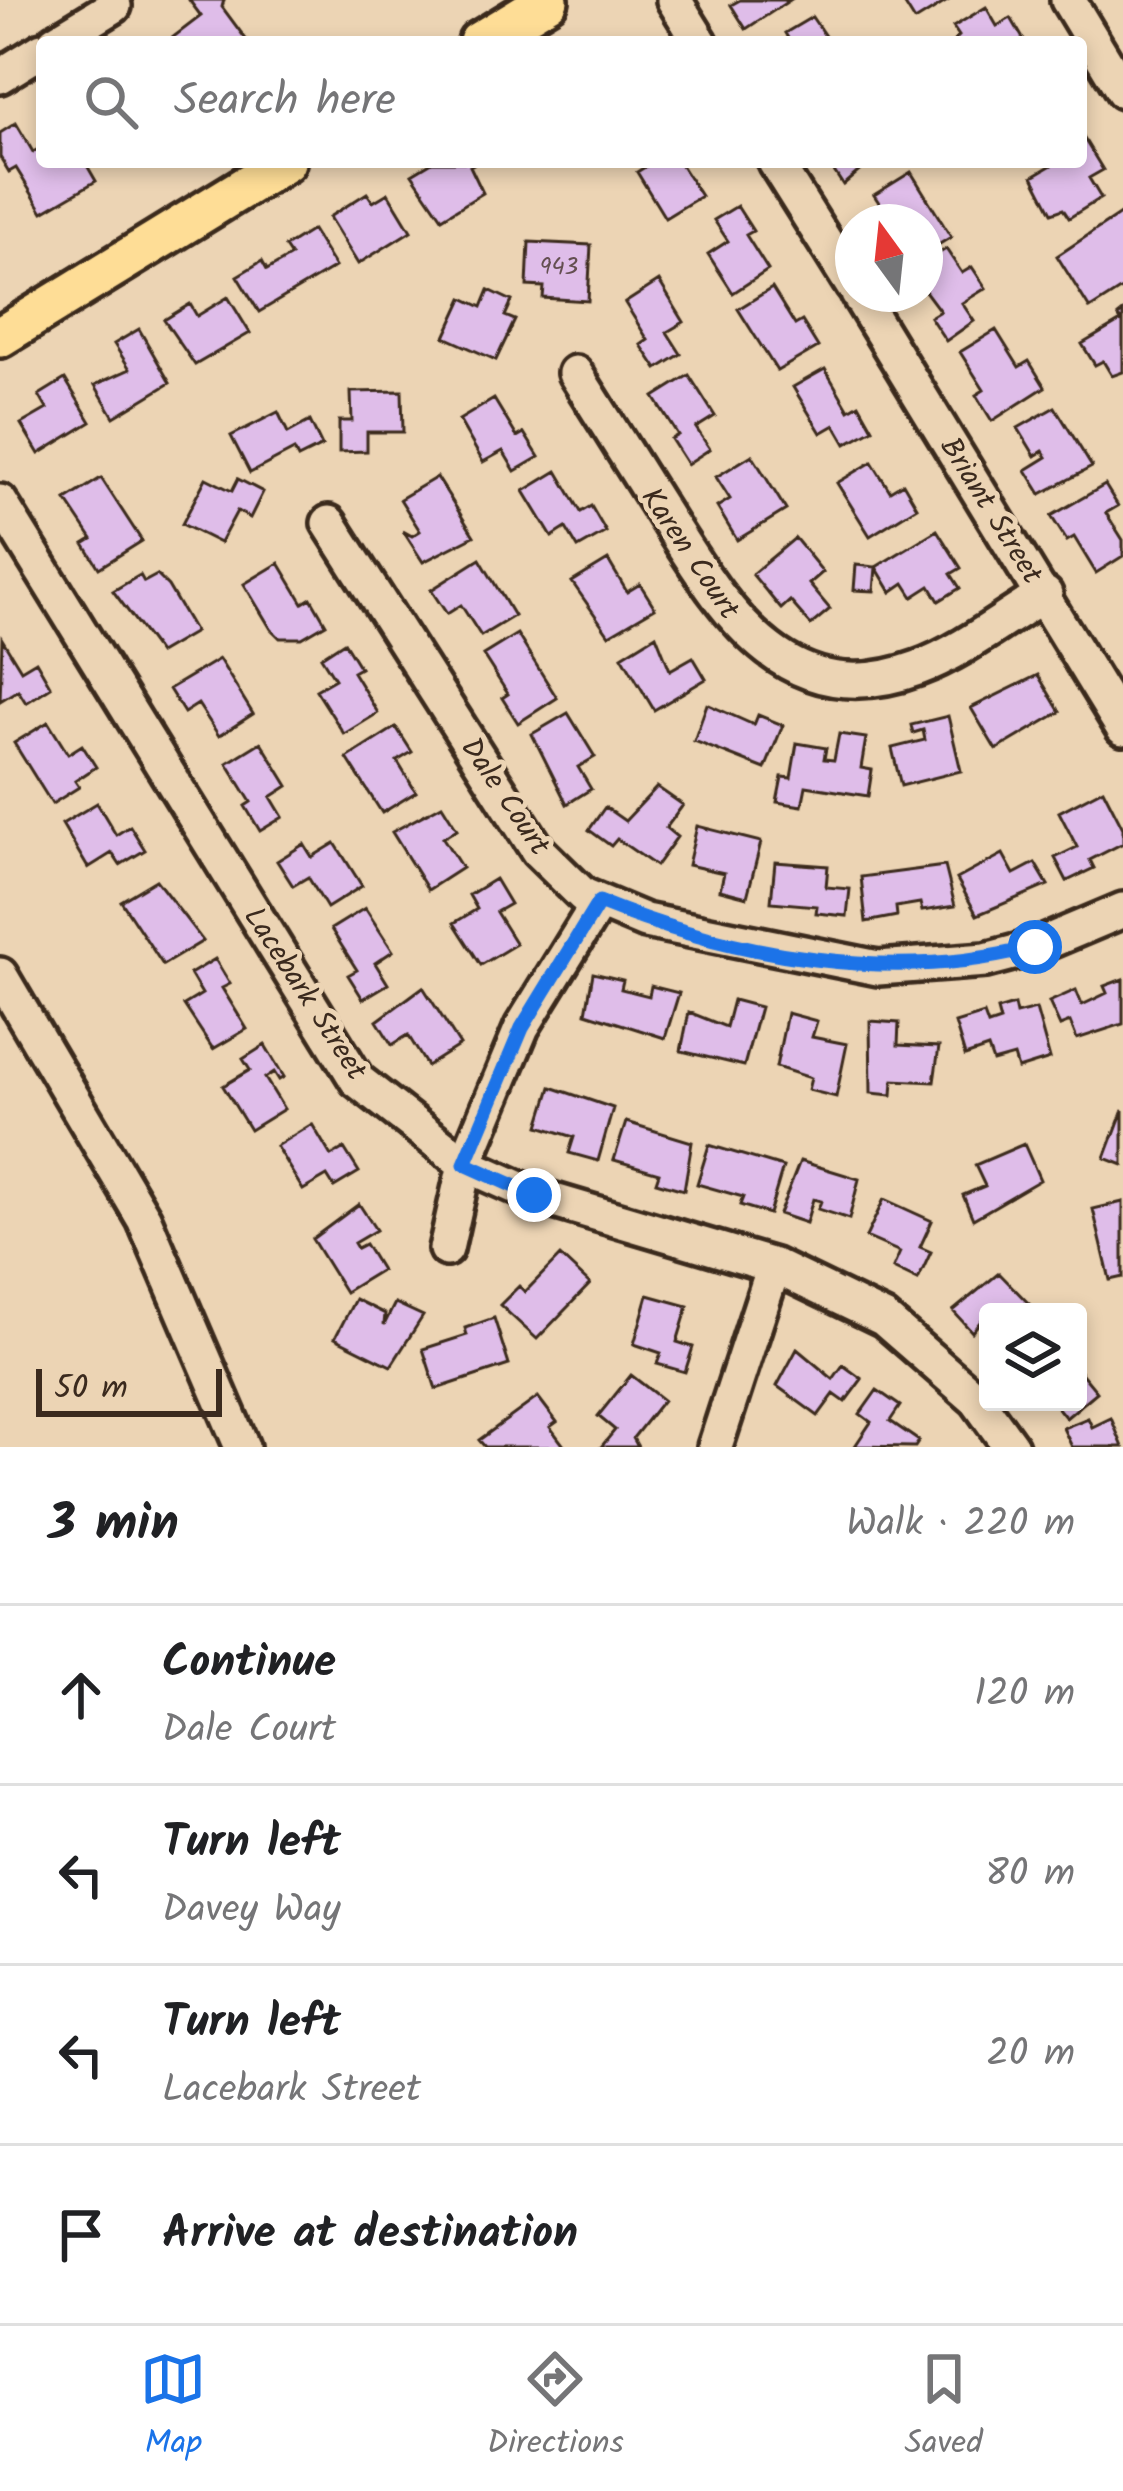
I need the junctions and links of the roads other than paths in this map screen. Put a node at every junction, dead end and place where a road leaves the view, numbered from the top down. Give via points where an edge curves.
1 (548, 0) edge
2 (674, 0) edge
3 (1068, 0) edge
4 (113, 6) dead end
5 (65, 36) edge
6 (489, 36) edge
7 (696, 36) edge
8 (36, 54) edge
9 (0, 76) edge
10 (1123, 91) edge
11 (275, 168) edge
12 (779, 168) edge
13 (835, 258) edge
14 (869, 312) edge
15 (0, 337) edge
16 (575, 373) dead end
17 (0, 502) edge
18 (329, 524) dead end
19 (1045, 594) junction
20 (1123, 728) edge
21 (599, 902) junction
22 (1123, 910) edge
23 (0, 975) edge
24 (465, 1164) junction
25 (446, 1249) dead end
26 (774, 1266) junction
27 (242, 1447) edge
28 (715, 1447) edge
29 (1011, 1447) edge

1 - 6 main road
2 - 7 street
3 - 10 street
4 - 5 street
8 - 9 street
11 - 15 main road
12 - 13 street, Briant Street
14 - 19 street, Briant Street
16 - 19 street, Karen Court via 725,611 766,651 810,674 870,679 919,668
17 - 24 street, Lacebark Street via 357,1080
18 - 21 street, Dale Court via 538,851
19 - 20 street, Briant Street
21 - 22 street, Dale Court via 645,921 878,968 986,960
21 - 24 street via 522,1028
23 - 27 street via 144,1219
24 - 25 street
24 - 26 street, Lacebark Street via 534,1195
26 - 28 street
26 - 29 street, Lacebark Street via 884,1318 929,1352

